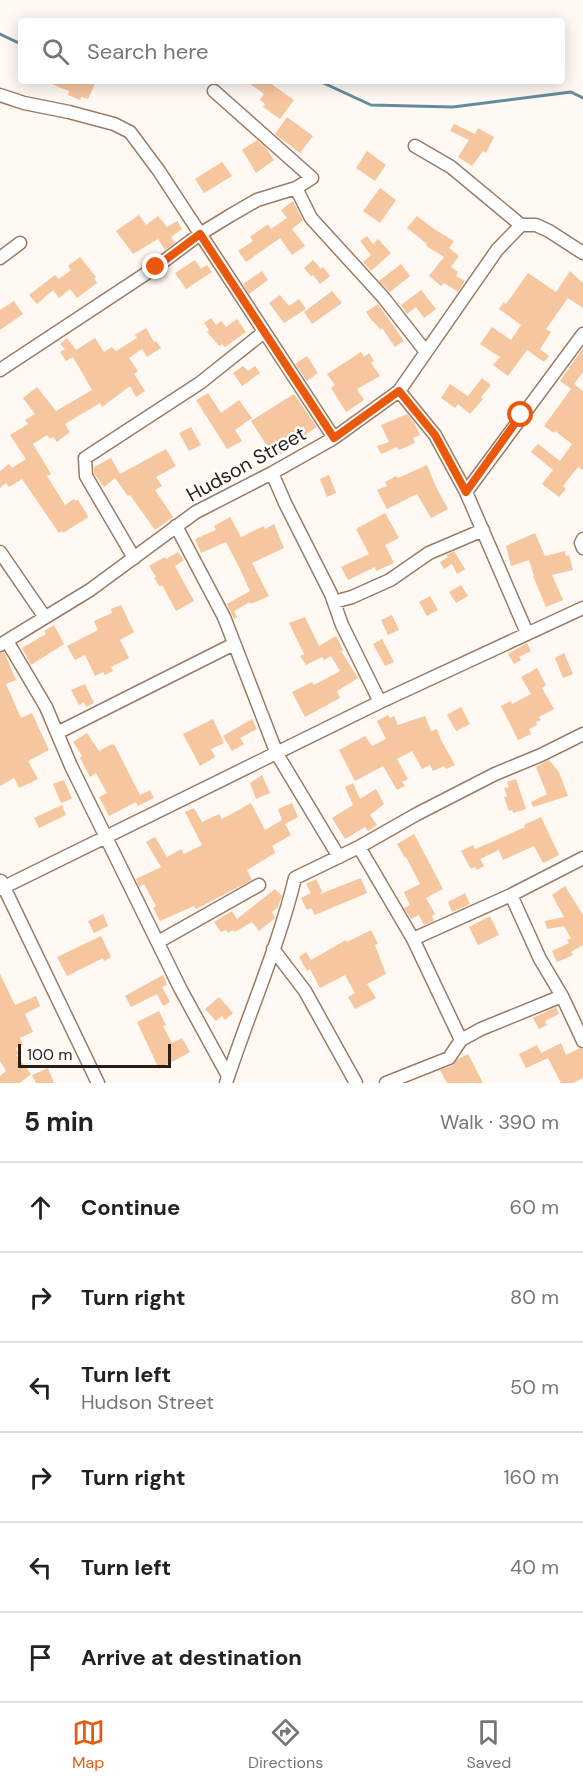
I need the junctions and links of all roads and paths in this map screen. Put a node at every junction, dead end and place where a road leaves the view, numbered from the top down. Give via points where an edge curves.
1 (214, 91) dead end
2 (0, 95) edge
3 (415, 146) dead end
4 (296, 188) junction
5 (521, 225) junction
6 (200, 234) junction
7 (20, 243) dead end
8 (583, 254) edge
9 (0, 258) edge
10 (264, 332) junction
11 (583, 334) edge
12 (426, 351) junction
13 (0, 370) edge
14 (399, 391) junction
15 (334, 438) junction
16 (272, 473) junction
17 (466, 492) junction
18 (176, 526) junction
19 (483, 530) junction
20 (583, 539) edge
21 (583, 548) edge
22 (0, 552) edge
23 (134, 558) junction
24 (334, 603) junction
25 (583, 609) edge
26 (44, 616) junction
27 (527, 633) junction
28 (3, 643) edge
29 (234, 644) junction
30 (380, 702) junction
31 (57, 733) junction
32 (583, 734) edge
33 (277, 754) junction
34 (105, 836) junction
35 (359, 847) junction
36 (339, 857) junction
37 (583, 858) edge
38 (259, 885) dead end
39 (1, 888) edge
40 (511, 895) junction
41 (413, 939) junction
42 (158, 942) junction
43 (273, 949) junction
44 (562, 996) junction
45 (460, 1040) junction
46 (583, 1041) edge
47 (227, 1079) edge
48 (98, 1083) edge
49 (356, 1083) edge
50 (386, 1083) edge

1 - 4 street via 312,178
2 - 6 street via 114,124 130,132
3 - 5 street via 451,167
4 - 6 street via 256,200
4 - 12 street via 311,218
5 - 8 street via 536,225 549,231
5 - 12 street, Hudson Street via 497,250
6 - 10 street
6 - 13 street
7 - 9 street
10 - 15 street
10 - 23 street via 200,383 85,458 87,476
11 - 17 street
12 - 14 street, Hudson Street
14 - 15 street, Hudson Street
14 - 17 street via 435,435
15 - 16 street, Hudson Street
16 - 18 street, Hudson Street
16 - 24 street
17 - 19 street
18 - 23 street, Hudson Street
18 - 29 street
19 - 24 street via 429,553 390,580
19 - 27 street
20 - 21 street
22 - 26 street
23 - 26 street, Hudson Street via 90,590
24 - 30 street
25 - 27 street
26 - 28 street, Hudson Street
27 - 30 street
28 - 31 street via 46,707
29 - 31 street
29 - 33 street
30 - 33 street
31 - 34 street
32 - 35 street via 446,799
33 - 34 street
33 - 36 street
34 - 39 street
34 - 42 street
35 - 36 street
35 - 41 street
36 - 43 street via 295,878 284,924
37 - 40 street
38 - 42 street
39 - 48 street
40 - 41 street
40 - 44 street
41 - 45 street
42 - 47 street
43 - 47 street
43 - 49 street via 305,991
44 - 45 street
44 - 46 street
45 - 50 street via 449,1058

